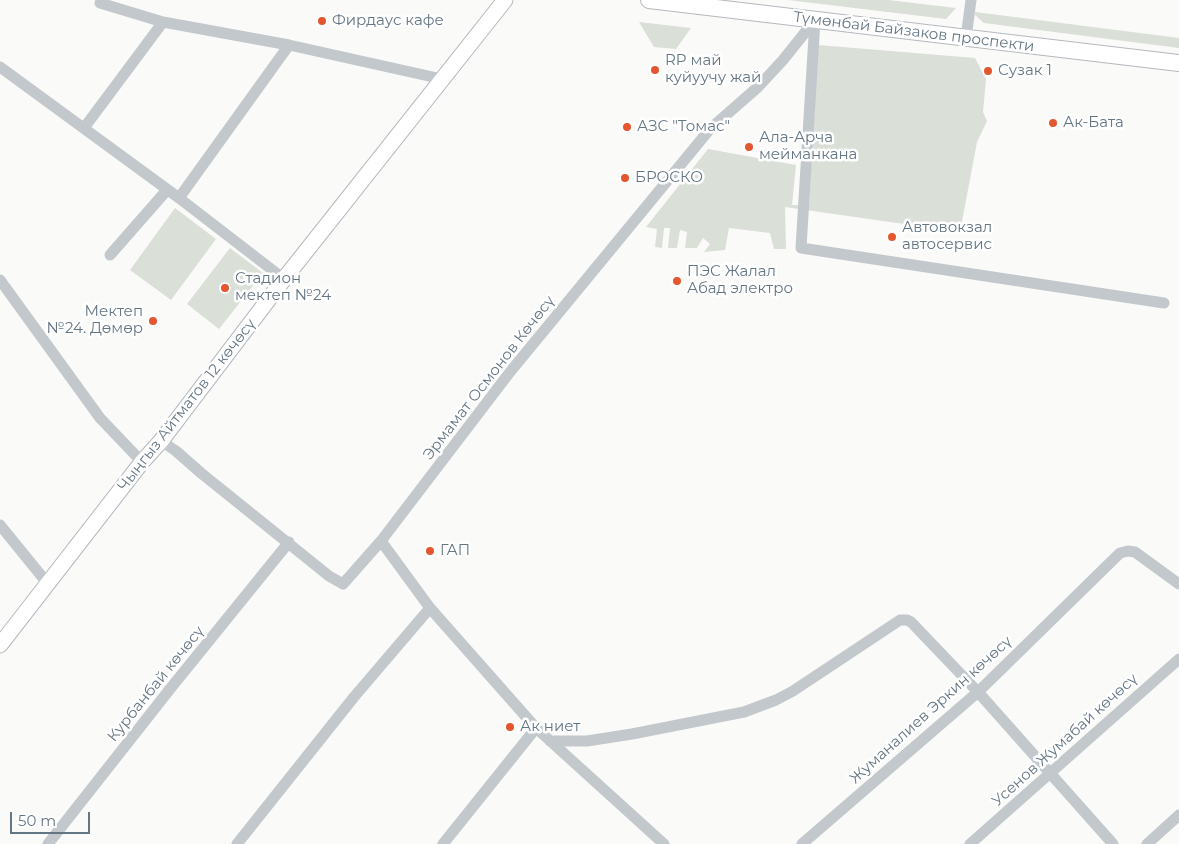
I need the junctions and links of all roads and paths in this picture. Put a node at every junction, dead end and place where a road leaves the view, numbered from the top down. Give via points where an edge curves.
1 (505, 0) edge
2 (649, 0) edge
3 (971, 0) edge
4 (100, 3) dead end
5 (815, 20) junction
6 (163, 22) junction
7 (966, 38) junction
8 (289, 45) junction
9 (1179, 63) edge
10 (0, 67) edge
11 (442, 79) junction
12 (84, 128) junction
13 (167, 190) junction
14 (178, 198) junction
15 (110, 255) dead end
16 (284, 279) junction
17 (0, 280) edge
18 (1164, 303) dead end
19 (161, 441) junction
20 (142, 462) junction
21 (0, 525) edge
22 (380, 541) junction
23 (288, 542) junction
24 (48, 584) junction
25 (1179, 584) edge
26 (430, 608) junction
27 (0, 645) edge
28 (1179, 659) edge
29 (978, 692) junction
30 (536, 728) junction
31 (550, 741) junction
32 (1051, 773) junction
33 (1179, 815) edge
34 (662, 843) edge
35 (48, 844) edge
36 (237, 844) edge
37 (443, 844) edge
38 (802, 844) edge
39 (970, 844) edge
40 (1113, 844) edge
41 (1147, 844) edge

1 - 11 main road, Чыңгыз Айтматов 12 көчөсү
2 - 5 highway, Түмөнбай Байзаков проспекти
3 - 7 street
4 - 6 street
5 - 7 highway, Түмөнбай Байзаков проспекти
5 - 18 street via 801,248
5 - 22 street, Эрмамат Осмонов Көчөсү via 758,87 710,129 516,366
6 - 8 street
6 - 12 street
7 - 9 highway, Түмөнбай Байзаков проспекти
8 - 11 street
8 - 14 street
10 - 12 street
11 - 16 main road, Чыңгыз Айтматов 12 көчөсү
12 - 13 street
13 - 14 street
13 - 15 street
14 - 16 street
16 - 19 main road, Чыңгыз Айтматов 12 көчөсү
17 - 20 street via 100,418
19 - 20 main road, Чыңгыз Айтматов 12 көчөсү
19 - 23 street, Эрмамат Осмонов Көчөсү
20 - 24 main road, Чыңгыз Айтматов 12 көчөсү
21 - 24 street
22 - 23 street, Эрмамат Осмонов Көчөсү via 343,584
22 - 26 street
23 - 35 street, Курбанбай көчөсү
24 - 27 main road, Чыңгыз Айтматов 12 көчөсү
25 - 29 street, Жуманалиев Эркин көчөсү via 1135,552 1120,552
26 - 30 street
26 - 36 street
28 - 32 street, Усенов Жумабай көчөсү
29 - 31 street via 912,622 900,620 793,691 744,712 586,741
29 - 32 street
29 - 38 street, Жуманалиев Эркин көчөсү
30 - 31 street
30 - 37 street
31 - 34 street
32 - 39 street, Усенов Жумабай көчөсү
32 - 40 street
33 - 41 street

